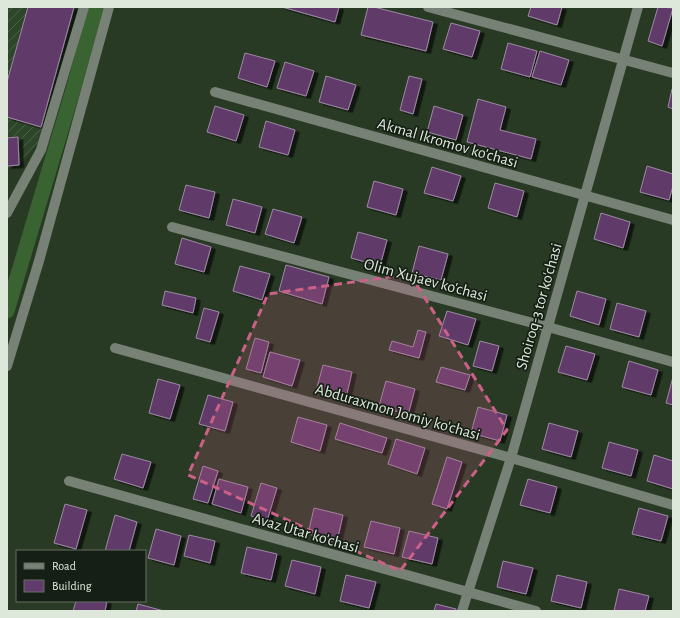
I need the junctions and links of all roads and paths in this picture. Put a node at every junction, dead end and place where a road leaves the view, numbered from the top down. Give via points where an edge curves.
1 (84, 7) edge
2 (109, 7) edge
3 (428, 7) edge
4 (638, 7) edge
5 (624, 60) junction
6 (673, 73) edge
7 (215, 92) dead end
8 (584, 195) junction
9 (7, 213) edge
10 (673, 220) edge
11 (172, 227) dead end
12 (548, 327) junction
13 (115, 348) dead end
14 (673, 362) edge
15 (7, 366) edge
16 (511, 458) junction
17 (69, 481) dead end
18 (673, 505) edge
19 (467, 592) junction
20 (462, 611) edge
21 (536, 611) edge

1 - 9 street via 42,150
2 - 15 street via 39,261
3 - 5 street
4 - 5 street, Shoiroq-3 tor ko'chasi
5 - 6 street
5 - 8 street, Shoiroq-3 tor ko'chasi
7 - 8 street, Akmal Ikromov ko'chasi
8 - 10 street, Akmal Ikromov ko'chasi
8 - 12 street, Shoiroq-3 tor ko'chasi
11 - 12 street, Olim Xujaev ko'chasi
12 - 14 street, Olim Xujaev ko'chasi
12 - 16 street, Shoiroq-3 tor ko'chasi
13 - 16 street, Abduraxmon Jomiy ko'chasi
16 - 18 street, Abduraxmon Jomiy ko'chasi
16 - 19 street, Shoiroq-3 tor ko'chasi
17 - 19 street, Avaz Utar ko'chasi
19 - 20 street, Shoiroq-3 tor ko'chasi
19 - 21 street, Avaz Utar ko'chasi

